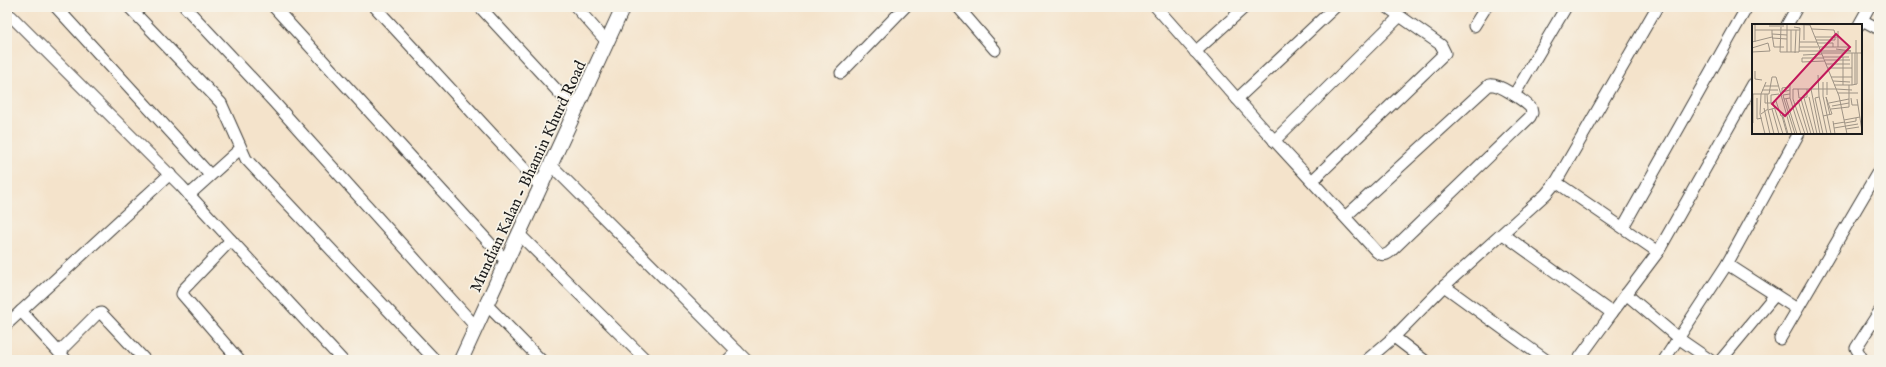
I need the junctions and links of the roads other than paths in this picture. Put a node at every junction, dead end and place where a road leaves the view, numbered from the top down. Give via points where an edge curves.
1 (56, 7) edge
2 (129, 7) edge
3 (185, 7) edge
4 (274, 7) edge
5 (375, 7) edge
6 (480, 7) edge
7 (576, 7) edge
8 (623, 7) edge
9 (905, 7) edge
10 (958, 7) edge
11 (1156, 7) edge
12 (1244, 7) edge
13 (1335, 7) edge
14 (1388, 7) edge
15 (1486, 7) edge
16 (1566, 7) edge
17 (1657, 7) edge
18 (1747, 7) edge
19 (1797, 7) edge
20 (1869, 7) edge
21 (11, 16) dead end
22 (1399, 16) junction
23 (1860, 23) edge
24 (1788, 24) edge
25 (1474, 26) dead end
26 (1879, 29) edge
27 (607, 42) junction
28 (995, 50) dead end
29 (1195, 52) junction
30 (840, 73) dead end
31 (1752, 86) edge
32 (1514, 95) junction
33 (1237, 99) junction
34 (576, 111) junction
35 (1798, 134) edge
36 (1274, 140) junction
37 (240, 149) junction
38 (551, 165) junction
39 (1879, 170) edge
40 (170, 174) junction
41 (210, 176) junction
42 (1312, 181) junction
43 (1556, 182) junction
44 (541, 187) junction
45 (189, 195) junction
46 (1345, 217) junction
47 (1624, 227) junction
48 (519, 234) junction
49 (1503, 234) junction
50 (231, 240) junction
51 (1658, 252) junction
52 (506, 261) junction
53 (1727, 264) junction
54 (1444, 286) junction
55 (1626, 294) junction
56 (1775, 295) junction
57 (487, 305) junction
58 (1797, 309) junction
59 (21, 311) junction
60 (1879, 312) edge
61 (1612, 314) junction
62 (7, 324) edge
63 (476, 328) junction
64 (1394, 337) junction
65 (1678, 338) junction
66 (1780, 339) dead end
67 (737, 351) junction
68 (62, 356) edge
69 (145, 360) edge
70 (239, 360) edge
71 (342, 360) edge
72 (435, 360) edge
73 (461, 360) edge
74 (541, 360) edge
75 (646, 360) edge
76 (728, 360) edge
77 (746, 360) edge
78 (1367, 360) edge
79 (1424, 360) edge
80 (1546, 360) edge
81 (1578, 360) edge
82 (1664, 360) edge
83 (1710, 360) edge
84 (1721, 360) edge
85 (1863, 360) edge

1 - 41 street
2 - 37 street via 221,103
3 - 63 street
4 - 52 street
5 - 44 street
6 - 34 street
7 - 27 street
8 - 27 street, Mundian Kalan - Bhamin Khurd Road
9 - 30 street
10 - 28 street
11 - 29 street
12 - 29 street
13 - 33 street
14 - 22 street
15 - 25 street
16 - 32 street
17 - 43 street
18 - 47 street
19 - 24 street
20 - 23 street
21 - 40 street
22 - 36 street
22 - 42 street via 1442,45 1444,55
23 - 26 street
27 - 34 street, Mundian Kalan - Bhamin Khurd Road
29 - 33 street
31 - 51 street
32 - 46 street via 1496,85 1489,85
32 - 46 street via 1530,107 1530,117 1387,254 1380,255
33 - 36 street
34 - 38 street, Mundian Kalan - Bhamin Khurd Road
35 - 53 street
36 - 42 street
37 - 41 street
37 - 72 street via 246,160
38 - 44 street, Mundian Kalan - Bhamin Khurd Road
38 - 67 street
39 - 58 street
40 - 45 street
40 - 59 street
41 - 45 street
42 - 46 street
43 - 47 street
43 - 49 street
44 - 48 street, Mundian Kalan - Bhamin Khurd Road
45 - 50 street
47 - 51 street
48 - 52 street, Mundian Kalan - Bhamin Khurd Road
48 - 75 street
49 - 54 street
49 - 61 street
50 - 70 street via 182,294
50 - 71 street
51 - 55 street
52 - 57 street, Mundian Kalan - Bhamin Khurd Road
53 - 56 street
53 - 65 street
54 - 64 street
54 - 80 street
55 - 61 street
55 - 65 street
56 - 58 street
56 - 84 street
57 - 63 street, Mundian Kalan - Bhamin Khurd Road
57 - 74 street
58 - 66 street
59 - 62 street
59 - 68 street
60 - 85 street via 1856,348
61 - 81 street
63 - 73 street, Mundian Kalan - Bhamin Khurd Road
64 - 78 street
64 - 79 street
65 - 82 street
65 - 83 street
67 - 76 street
67 - 77 street
68 - 69 street via 96,315 101,313

